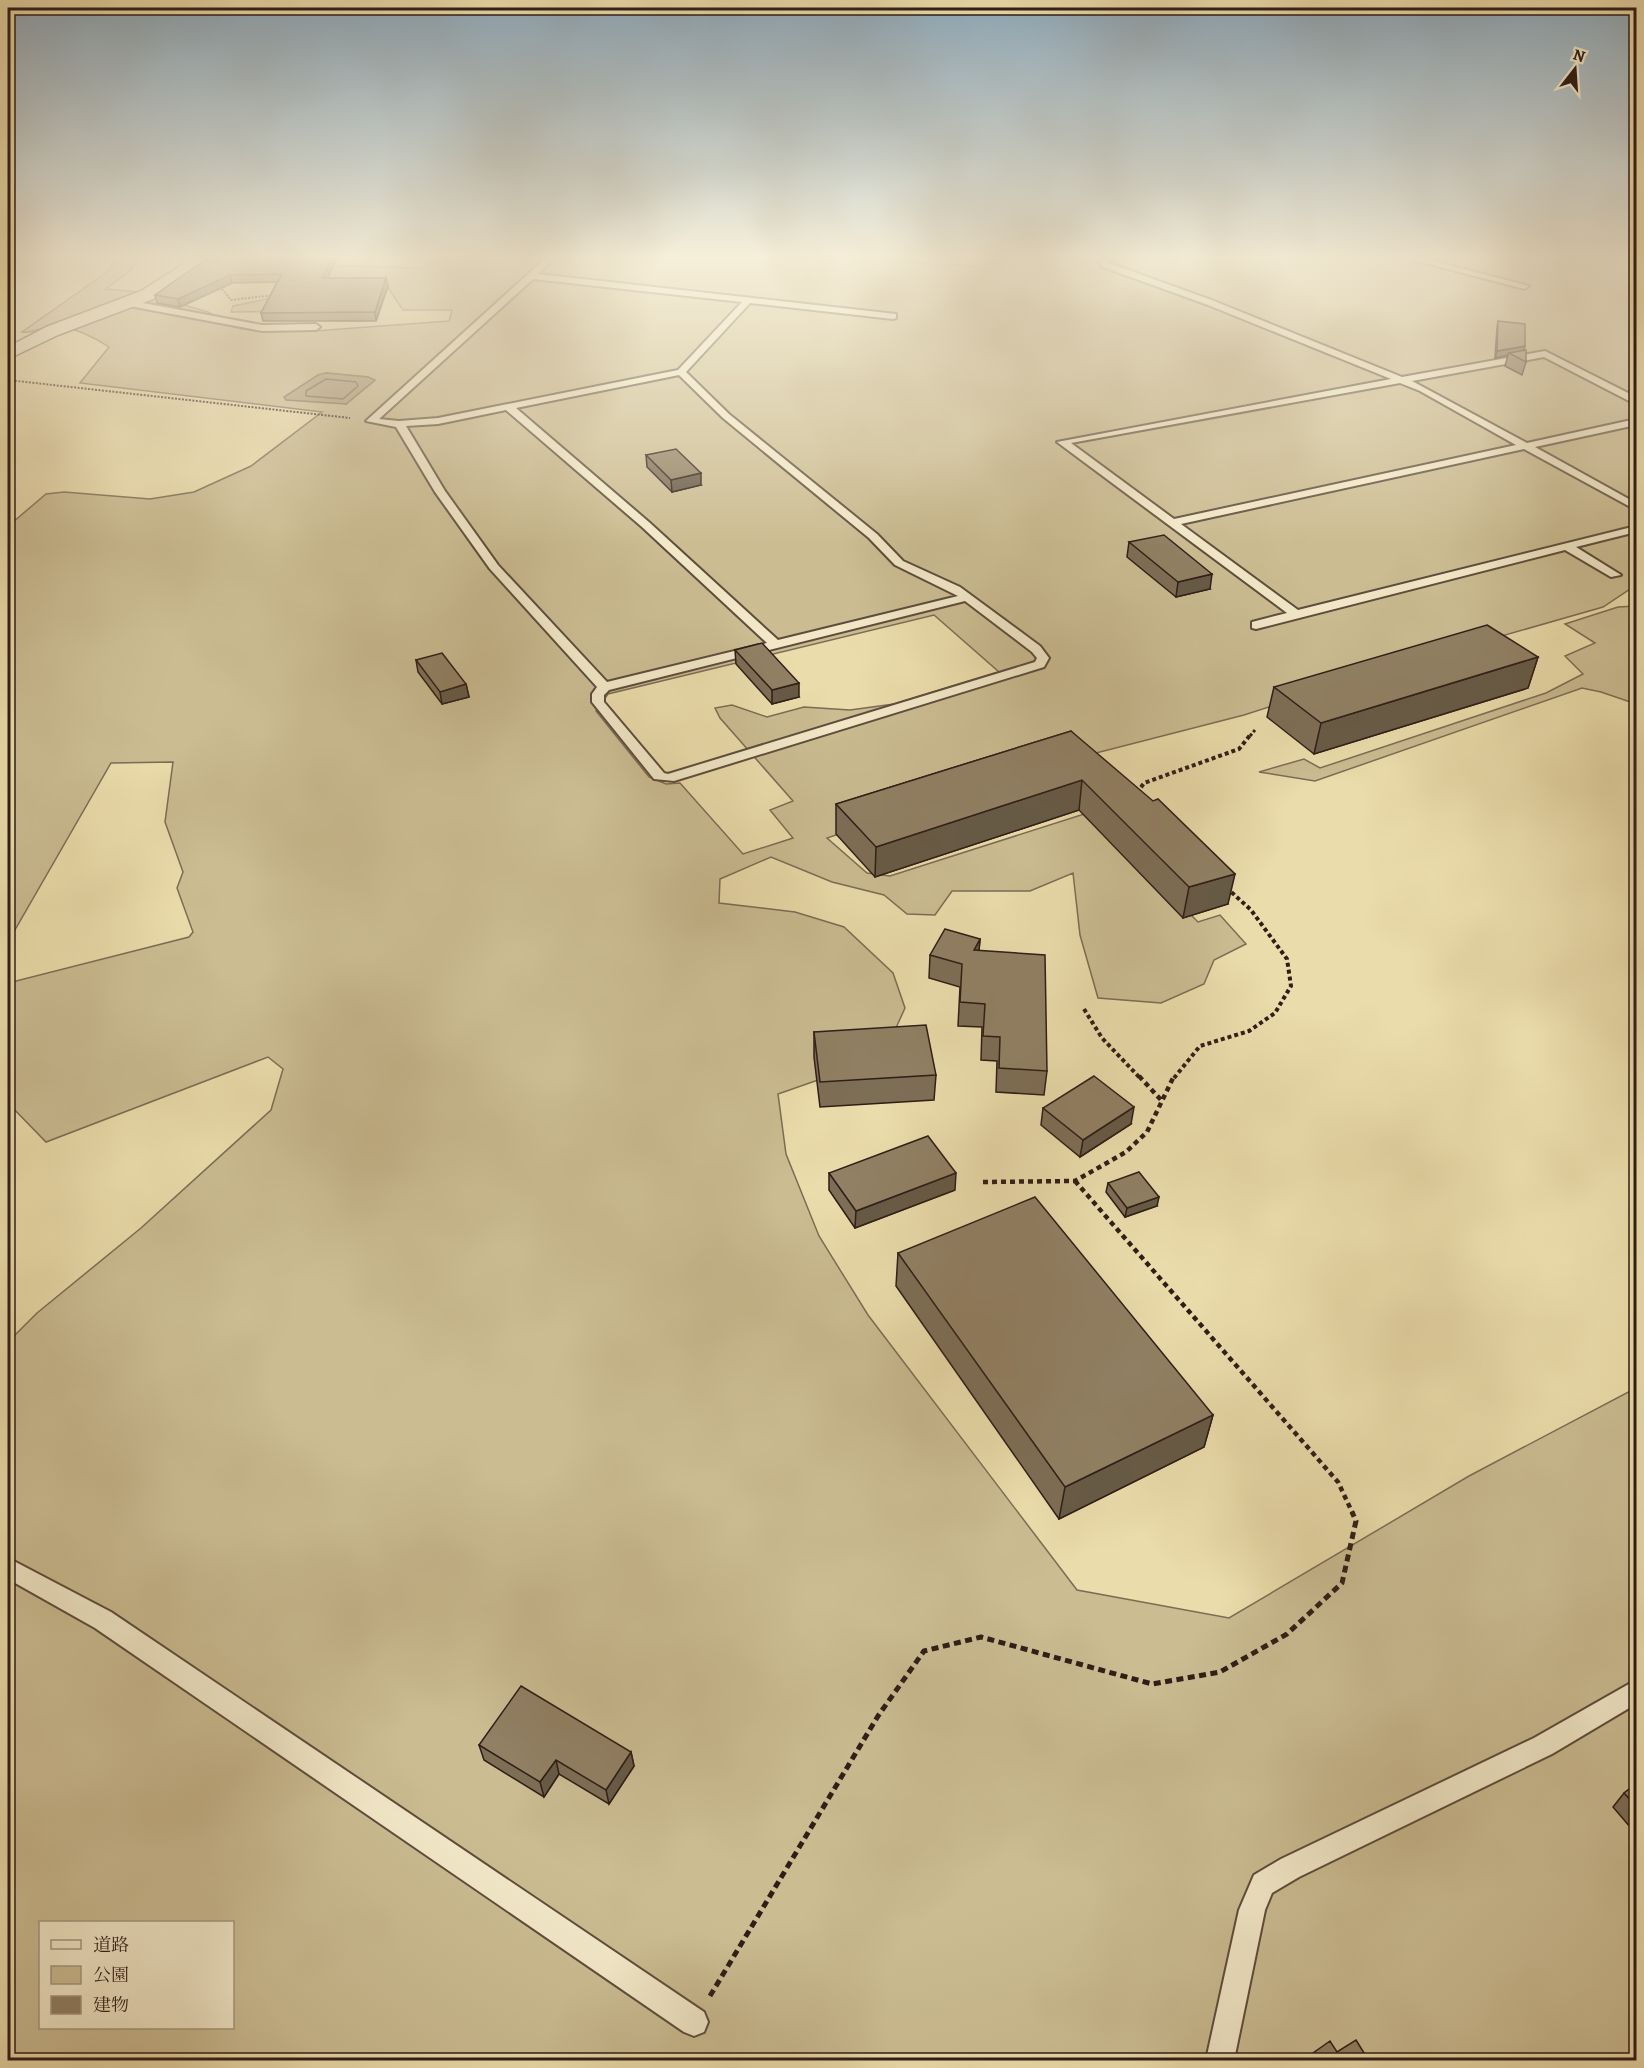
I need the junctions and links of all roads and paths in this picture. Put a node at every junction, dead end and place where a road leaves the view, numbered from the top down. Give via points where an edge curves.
1 (448, 353) edge
2 (699, 353) edge
3 (1334, 353) edge
4 (681, 372) junction
5 (1400, 379) junction
6 (8, 380) edge
7 (1636, 401) edge
8 (507, 406) junction
9 (371, 421) junction
10 (1636, 422) edge
11 (399, 424) junction
12 (1527, 445) junction
13 (1636, 507) edge
14 (1172, 523) junction
15 (1636, 530) edge
16 (1567, 547) junction
17 (1615, 574) dead end
18 (968, 597) junction
19 (1296, 614) junction
20 (1256, 625) dead end
21 (775, 644) junction
22 (603, 687) junction
23 (1255, 730) dead end
24 (1138, 802) edge
25 (1225, 886) edge
26 (1084, 1009) dead end
27 (1162, 1101) junction
28 (1075, 1181) junction
29 (983, 1182) dead end
30 (8, 1568) edge
31 (1636, 1691) edge
32 (694, 2022) joint
33 (1220, 2061) edge

1 - 9 lane
2 - 4 lane
3 - 5 lane
4 - 8 lane
4 - 18 lane via 726,416 873,536 899,563
5 - 7 lane via 1545,354
5 - 12 lane
5 - 14 lane via 1062,442
6 - 9 path
8 - 11 lane via 438,421
8 - 21 lane via 646,525
9 - 11 lane
10 - 12 lane
11 - 22 lane via 440,492 494,567
12 - 13 lane
12 - 14 lane
14 - 19 lane
15 - 16 lane
16 - 17 lane
16 - 19 lane
18 - 21 lane
18 - 22 lane via 1036,649 1043,658 1040,664 669,778 659,776 598,702
19 - 20 lane
21 - 22 lane
23 - 24 path via 1239,749 1144,783 1135,796
25 - 27 path via 1251,910 1277,943 1287,959 1291,986 1275,1013 1249,1031 1200,1046 1175,1075
26 - 27 path via 1102,1038
27 - 28 path via 1147,1132 1126,1152
28 - 29 path
28 - 32 path via 1338,1482 1356,1521 1342,1583 1287,1634 1220,1672 1152,1684 981,1637 924,1651 878,1716
30 - 32 lane via 104,1620
31 - 33 lane via 1543,1746 1263,1884 1252,1911

